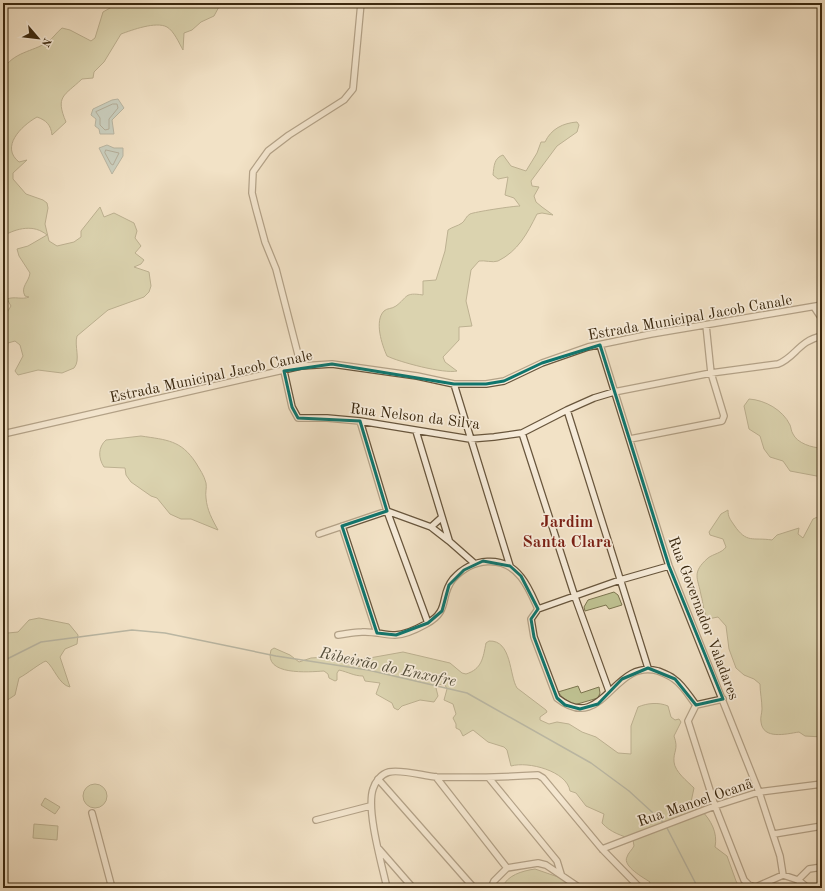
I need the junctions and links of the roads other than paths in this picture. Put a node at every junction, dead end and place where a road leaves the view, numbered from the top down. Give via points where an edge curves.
1 (361, 3) edge
2 (822, 305) edge
3 (814, 307) junction
4 (822, 319) edge
5 (706, 326) junction
6 (822, 328) edge
7 (822, 335) edge
8 (600, 345) junction
9 (301, 366) junction
10 (284, 371) junction
11 (711, 373) junction
12 (454, 384) junction
13 (614, 392) junction
14 (567, 410) junction
15 (360, 421) junction
16 (416, 431) junction
17 (522, 433) junction
18 (3, 434) edge
19 (470, 439) junction
20 (630, 439) junction
21 (386, 511) junction
22 (441, 518) junction
23 (342, 526) junction
24 (432, 527) junction
25 (319, 534) dead end
26 (449, 541) junction
27 (474, 563) junction
28 (510, 566) junction
29 (668, 566) junction
30 (620, 580) junction
31 (575, 597) junction
32 (538, 609) junction
33 (428, 623) junction
34 (377, 633) junction
35 (338, 635) dead end
36 (648, 668) junction
37 (609, 691) junction
38 (723, 699) junction
39 (696, 705) junction
40 (436, 777) junction
41 (489, 778) junction
42 (378, 779) junction
43 (822, 784) edge
44 (759, 792) junction
45 (370, 806) junction
46 (715, 806) junction
47 (92, 813) dead end
48 (316, 820) dead end
49 (822, 826) edge
50 (774, 834) junction
51 (379, 849) junction
52 (602, 849) junction
53 (822, 867) edge
54 (507, 868) junction
55 (561, 874) junction
56 (782, 875) junction
57 (798, 880) junction
58 (112, 888) edge
59 (387, 888) edge
60 (413, 888) edge
61 (474, 888) edge
62 (491, 888) edge
63 (580, 888) edge
64 (640, 888) edge
65 (808, 888) edge

1 - 9 street via 353,89 344,100 268,151 253,172 252,193 265,242 276,268
2 - 3 street, Estrada Municipal Jacob Canale
3 - 4 street
3 - 5 street, Estrada Municipal Jacob Canale
5 - 8 street, Estrada Municipal Jacob Canale
5 - 11 street
6 - 7 street
7 - 11 street, Rua Nelson da Silva via 802,344 786,361 778,364
8 - 12 street, Estrada Municipal Jacob Canale via 542,363 504,381
8 - 13 street, Rua Governador Valadares
9 - 10 street, Estrada Municipal Jacob Canale
9 - 12 street, Estrada Municipal Jacob Canale via 332,364
10 - 15 street, Rua Nelson da Silva via 292,407 298,418
10 - 18 street, Estrada Municipal Jacob Canale
11 - 13 street, Rua Nelson da Silva
11 - 20 street via 724,416 722,421
12 - 19 street
13 - 14 street, Rua Nelson da Silva
13 - 20 street, Rua Governador Valadares
14 - 17 street, Rua Nelson da Silva
14 - 30 street
15 - 16 street, Rua Nelson da Silva
15 - 21 street
16 - 19 street, Rua Nelson da Silva
16 - 22 street
17 - 19 street, Rua Nelson da Silva
17 - 31 street
19 - 28 street
20 - 29 street, Rua Governador Valadares
21 - 23 street
21 - 24 street
21 - 33 street
22 - 24 street
22 - 26 street
23 - 25 street
23 - 34 street
24 - 26 street
26 - 27 street
27 - 28 street via 490,562
27 - 33 street via 453,579 442,611
28 - 32 street via 528,587
29 - 30 street
29 - 38 street, Rua Governador Valadares
30 - 31 street
30 - 36 street
31 - 32 street
31 - 37 street
32 - 37 street via 531,619 531,625 557,698 565,705 580,709 598,704
33 - 34 street via 396,635
34 - 35 street
36 - 37 street via 627,676
36 - 39 street via 675,679
38 - 39 street
38 - 44 street, Rua Governador Valadares
39 - 46 street via 688,721
40 - 41 street
40 - 42 street via 389,772
40 - 54 street
41 - 52 street via 538,775
41 - 55 street via 557,861
42 - 45 street
42 - 61 street
43 - 44 street, Rua Manoel Ocanã
44 - 46 street, Rua Manoel Ocanã
44 - 50 street, Rua Governador Valadares
45 - 48 street
45 - 51 street
46 - 52 street, Rua Manoel Ocanã
46 - 56 street via 744,880 749,886 756,887
47 - 58 street
49 - 50 street
50 - 56 street, Rua Governador Valadares
51 - 59 street
51 - 60 street
52 - 64 street
53 - 57 street via 809,869
54 - 55 street via 542,863
54 - 62 street via 494,880
55 - 63 street
56 - 57 street
57 - 65 street

